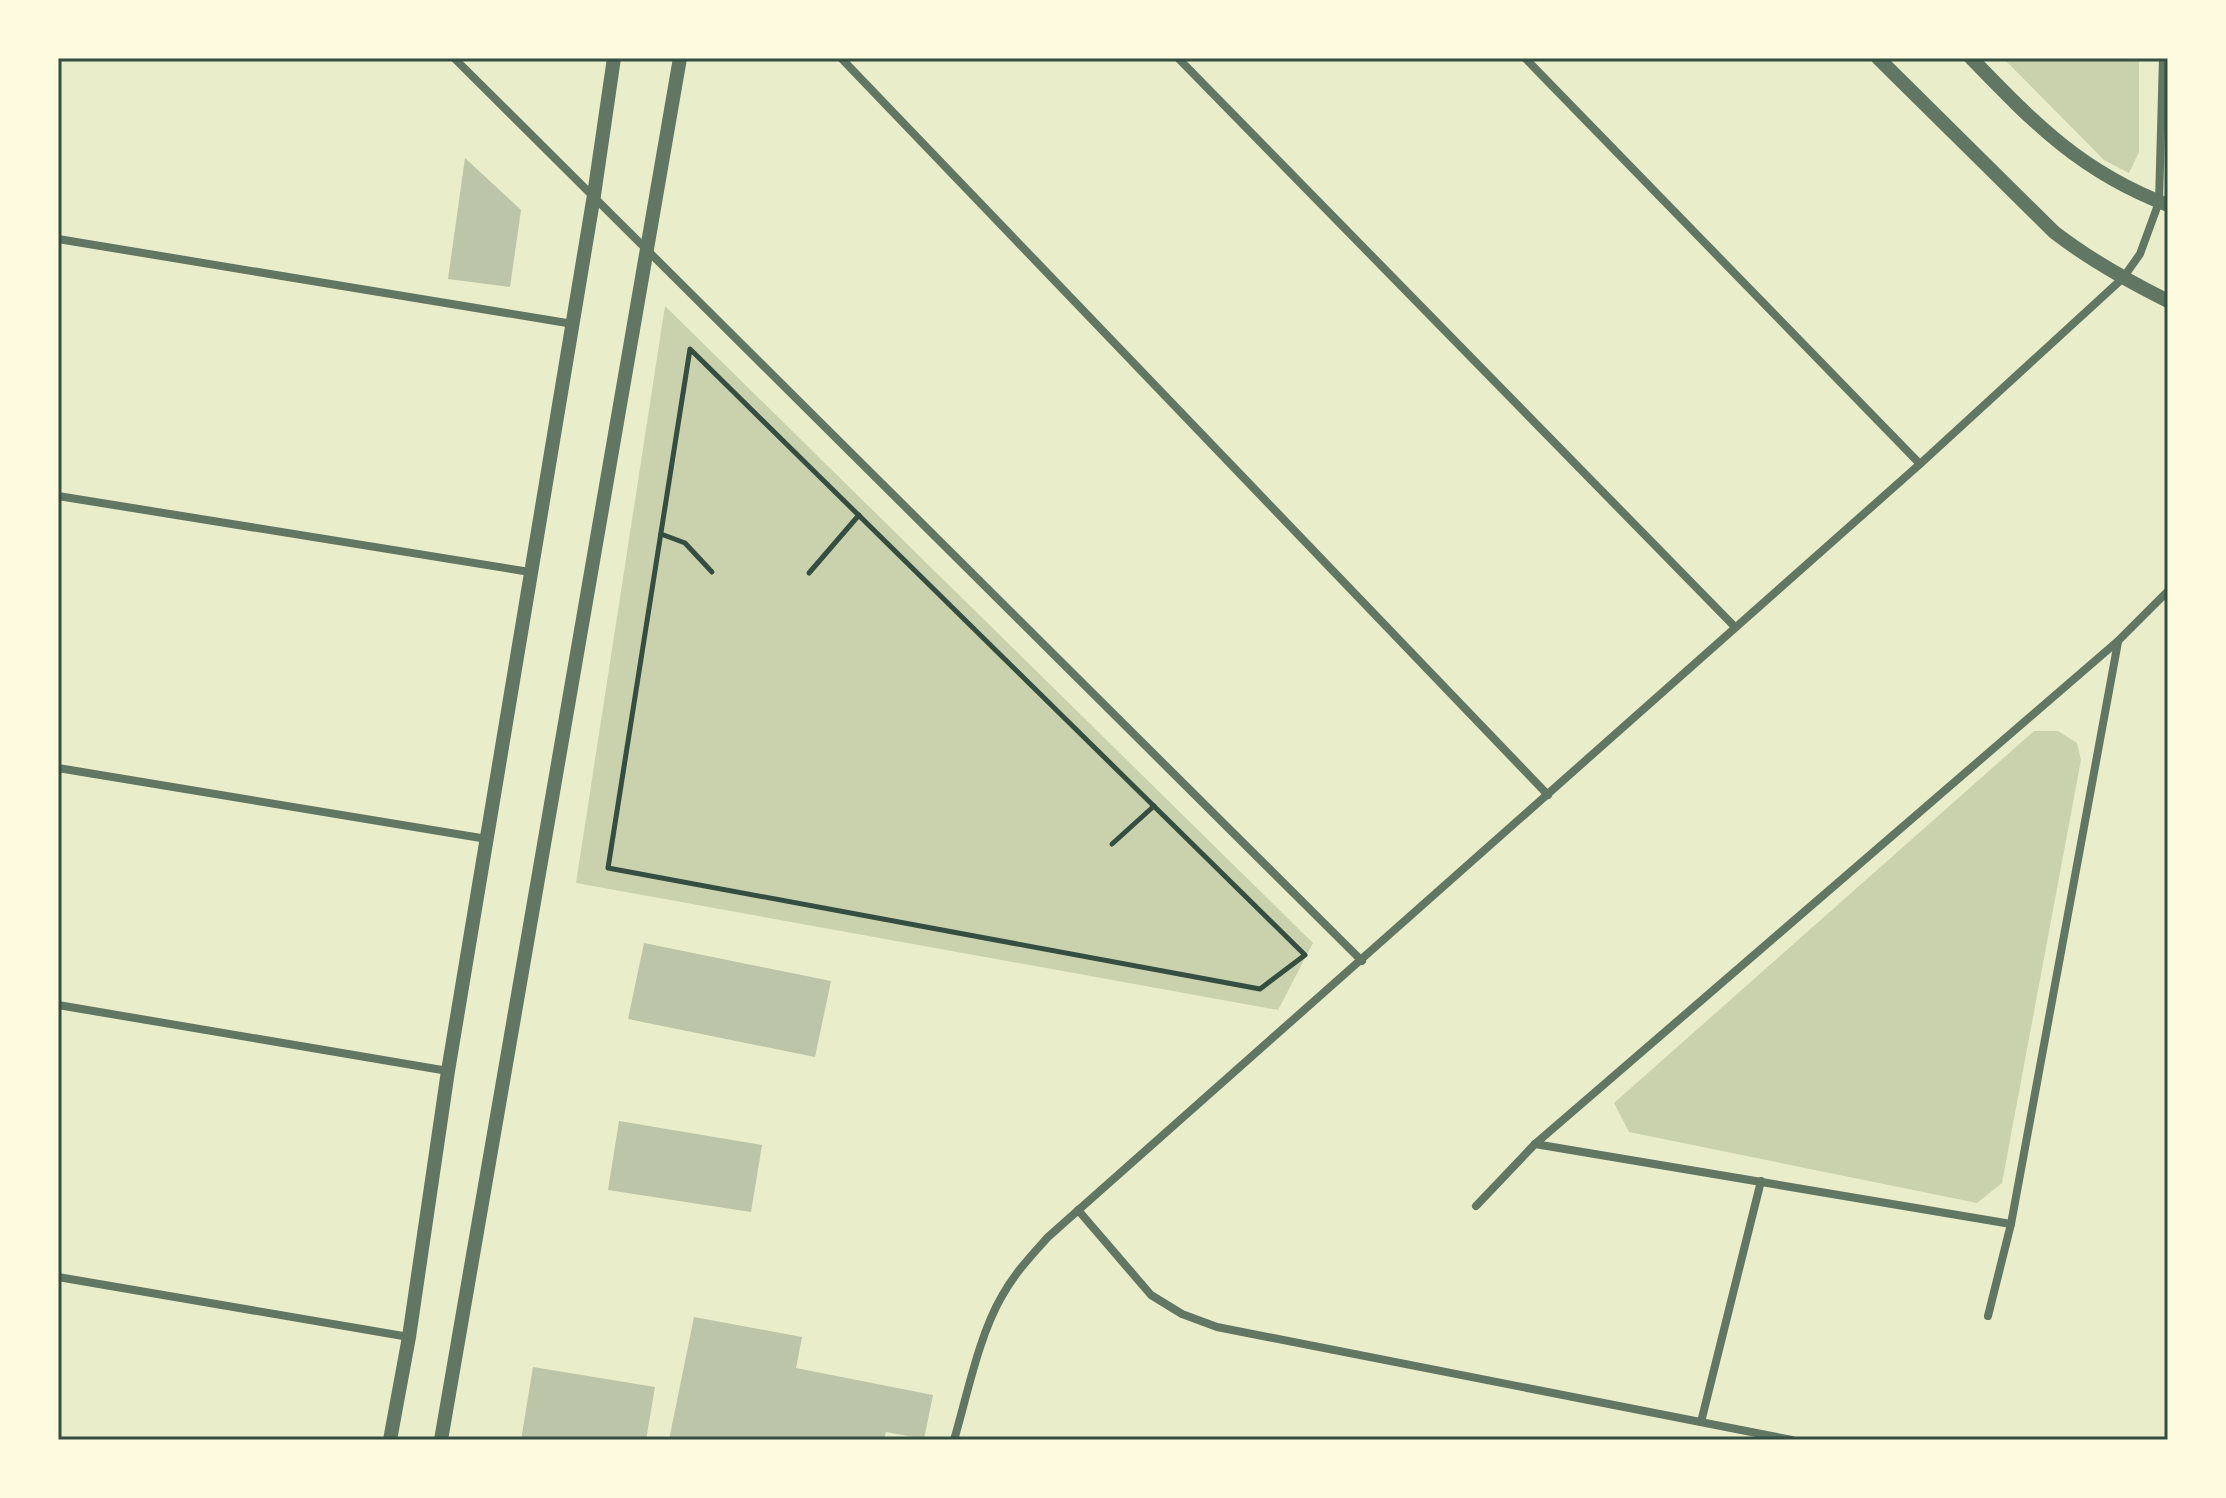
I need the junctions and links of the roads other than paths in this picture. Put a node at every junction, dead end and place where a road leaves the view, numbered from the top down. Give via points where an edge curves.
1 (454, 58) edge
2 (614, 58) edge
3 (680, 58) edge
4 (841, 58) edge
5 (1178, 58) edge
6 (1525, 58) edge
7 (1878, 58) edge
8 (1971, 58) edge
9 (2163, 58) edge
10 (594, 195) junction
11 (2164, 204) edge
12 (58, 239) edge
13 (649, 250) junction
14 (2123, 278) junction
15 (2168, 301) edge
16 (573, 324) junction
17 (1920, 464) junction
18 (58, 496) edge
19 (530, 572) junction
20 (2168, 591) edge
21 (1735, 627) junction
22 (2118, 641) junction
23 (58, 768) edge
24 (1548, 795) junction
25 (487, 839) junction
26 (1362, 961) junction
27 (58, 1005) edge
28 (448, 1071) junction
29 (1535, 1144) junction
30 (1761, 1181) junction
31 (1476, 1206) dead end
32 (1078, 1210) junction
33 (2011, 1224) junction
34 (58, 1277) edge
35 (1988, 1316) dead end
36 (409, 1337) junction
37 (1701, 1422) junction
38 (390, 1440) edge
39 (441, 1440) edge
40 (954, 1440) edge
41 (1792, 1440) edge

1 - 10 street
2 - 10 street
3 - 13 street
4 - 24 street
5 - 21 street
6 - 17 street
7 - 14 street via 2054,232
8 - 11 street via 2077,158
9 - 11 street
10 - 13 street
10 - 16 street
11 - 14 street
12 - 16 street
13 - 26 street
13 - 39 street
14 - 15 street
14 - 17 street
16 - 19 street
17 - 21 street
18 - 19 street
19 - 25 street
20 - 22 street
21 - 24 street
22 - 29 street
22 - 33 street
23 - 25 street
24 - 26 street
25 - 28 street
26 - 32 street
27 - 28 street
28 - 36 street
29 - 30 street
29 - 31 street
30 - 33 street
30 - 37 street
32 - 37 street via 1151,1295 1217,1327
32 - 40 street via 1021,1266 1000,1299
33 - 35 street
34 - 36 street
36 - 38 street
37 - 41 street

